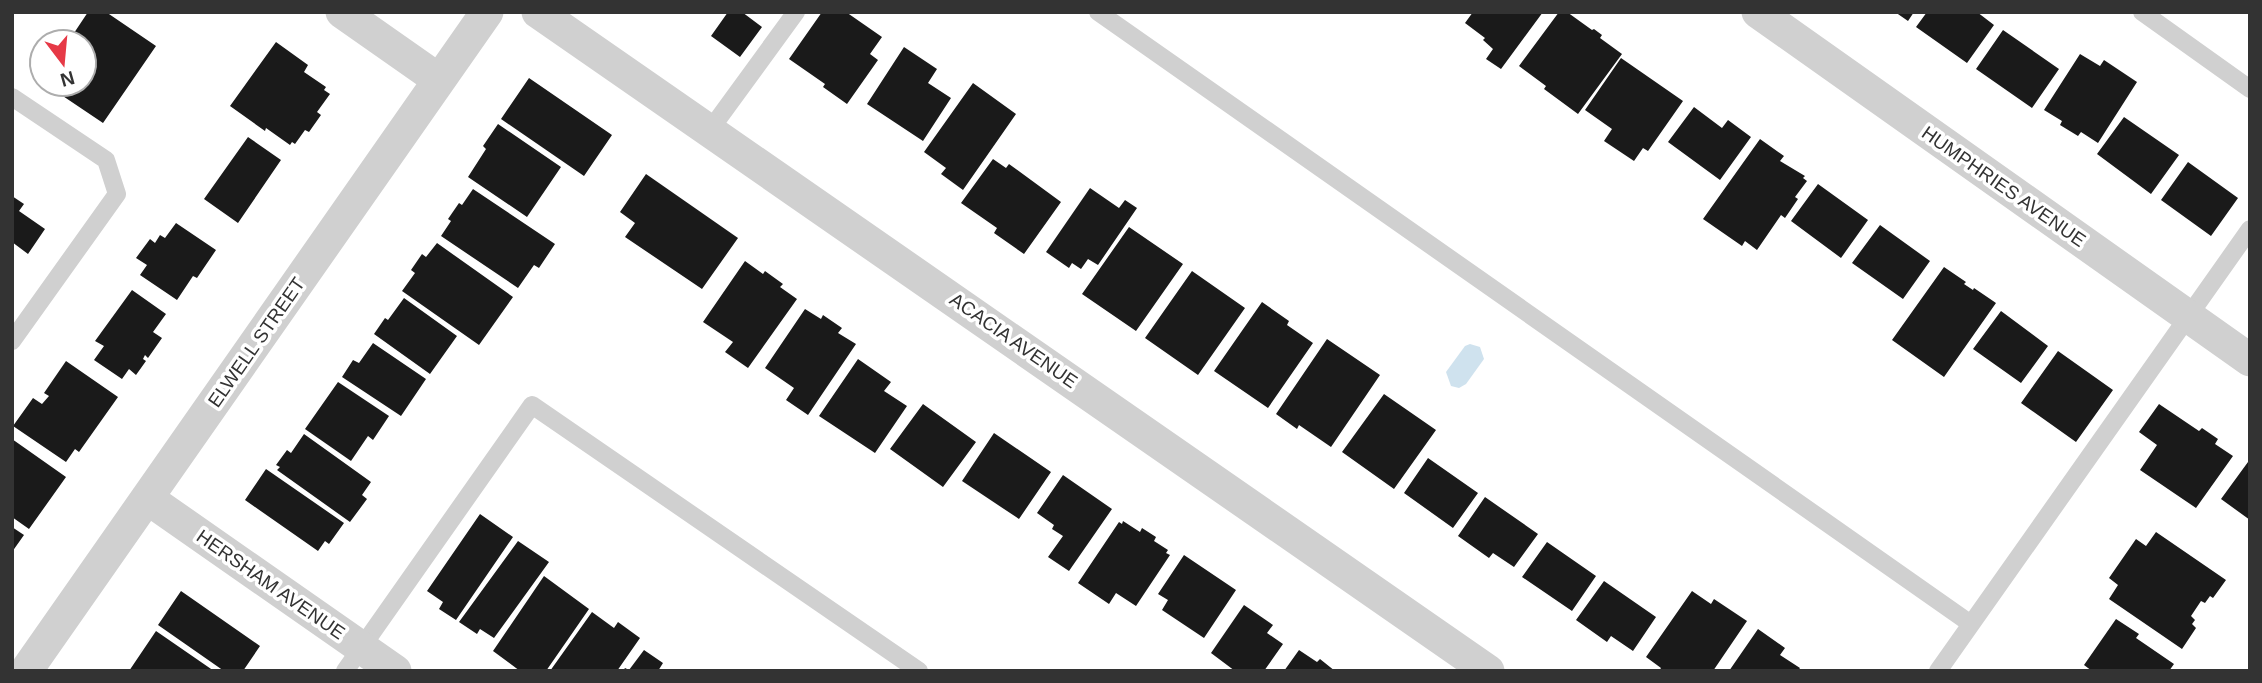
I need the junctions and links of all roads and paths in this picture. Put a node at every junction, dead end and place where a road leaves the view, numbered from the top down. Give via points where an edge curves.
1 (342, 12) edge
2 (487, 12) edge
3 (538, 12) edge
4 (796, 12) edge
5 (1097, 12) edge
6 (1758, 12) edge
7 (2142, 12) edge
8 (439, 80) junction
9 (2250, 89) edge
10 (12, 97) edge
11 (710, 130) junction
12 (2250, 229) edge
13 (2188, 317) junction
14 (12, 341) edge
15 (2250, 360) edge
16 (147, 498) junction
17 (1971, 624) junction
18 (353, 659) edge
19 (26, 671) edge
20 (395, 671) edge
21 (919, 671) edge
22 (1488, 671) edge
23 (1938, 671) edge

1 - 8 street
2 - 8 street, ELWELL STREET
3 - 11 street, ACACIA AVENUE
4 - 11 lane
5 - 17 lane
6 - 13 street, HUMPHRIES AVENUE
7 - 9 lane
8 - 16 street, ELWELL STREET
10 - 14 lane via 106,160 117,194
11 - 22 street, ACACIA AVENUE
12 - 13 lane
13 - 15 street, HUMPHRIES AVENUE
13 - 17 lane
16 - 18 street, HERSHAM AVENUE
16 - 19 street, ELWELL STREET
17 - 23 lane
18 - 20 street, HERSHAM AVENUE
18 - 21 lane via 532,405

